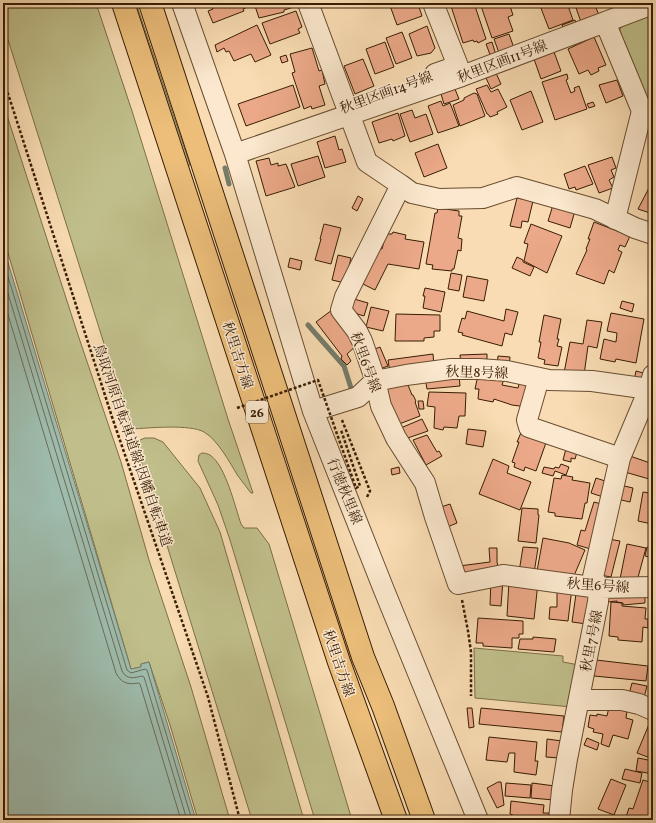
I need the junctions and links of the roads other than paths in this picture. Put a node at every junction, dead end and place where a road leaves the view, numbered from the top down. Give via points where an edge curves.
1 (123, 3) edge
2 (150, 3) edge
3 (182, 3) edge
4 (308, 3) edge
5 (433, 3) edge
6 (653, 4) edge
7 (605, 22) junction
8 (460, 71) junction
9 (347, 111) junction
10 (647, 113) edge
11 (249, 140) dead end
12 (235, 154) junction
13 (401, 185) junction
14 (615, 219) junction
15 (653, 234) edge
16 (539, 378) junction
17 (375, 382) junction
18 (651, 382) edge
19 (313, 411) junction
20 (620, 458) junction
21 (653, 587) edge
22 (599, 588) junction
23 (580, 700) junction
24 (382, 706) junction
25 (653, 710) edge
26 (357, 715) junction
27 (389, 820) edge
28 (396, 820) edge
29 (424, 820) edge
30 (435, 820) edge
31 (478, 820) edge
32 (559, 820) edge

1 - 26 main road, 秋里吉方線 / 26
2 - 24 main road, 秋里吉方線 / 26 via 363,657
3 - 12 street
4 - 9 street
5 - 8 street
6 - 7 street, 秋里区画11号線
7 - 8 street, 秋里区画11号線
7 - 10 street
8 - 9 street, 秋里区画11号線
9 - 11 street, 秋里区画14号線
9 - 12 street, 秋里区画11号線
9 - 13 street via 367,162
10 - 14 street
12 - 19 street, 行徳秋里線
13 - 14 street via 412,193 439,199 483,198 517,187 595,209
13 - 17 street, 秋里6号線 via 345,297 341,310 362,341
14 - 15 street
16 - 17 street, 秋里8号線 via 507,371 451,369 406,374
16 - 18 street, 秋里8号線
16 - 20 street via 527,420 529,427
17 - 19 street, 秋里8号線 via 358,397
17 - 22 street, 秋里6号線 via 381,406 396,438 425,483 458,584 503,575
18 - 20 street, 秋里7号線
19 - 31 street, 行徳秋里線
20 - 22 street, 秋里7号線 via 594,577
21 - 22 street, 秋里6号線
22 - 23 street, 秋里7号線
23 - 25 street via 622,700
23 - 32 street, 秋里7号線 via 567,759
24 - 29 main road, 秋里吉方線 / 26
24 - 30 main road
26 - 27 main road
26 - 28 main road, 秋里吉方線 / 26

